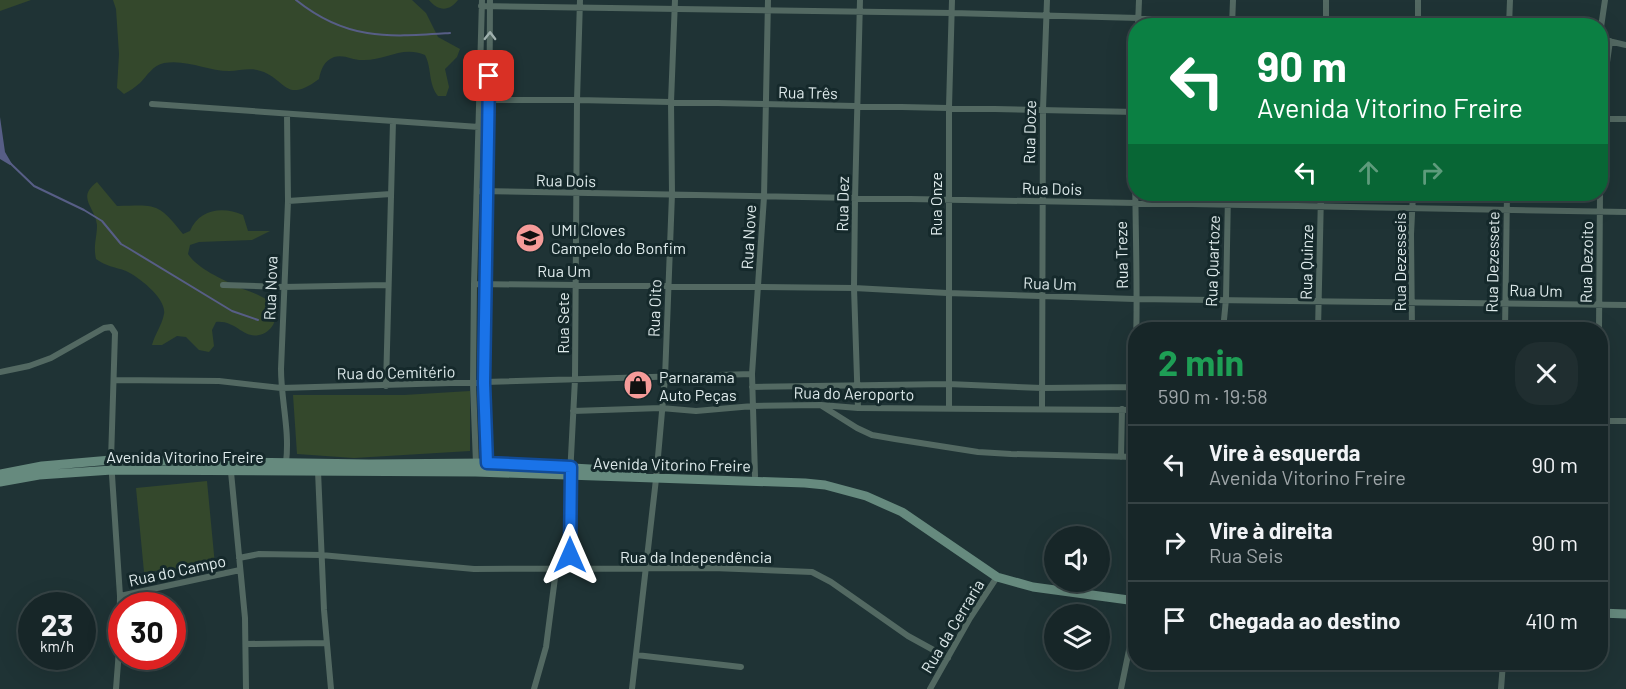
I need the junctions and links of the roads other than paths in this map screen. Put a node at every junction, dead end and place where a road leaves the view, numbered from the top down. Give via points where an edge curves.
1 (675, 0) edge
2 (768, 0) edge
3 (860, 0) edge
4 (952, 0) edge
5 (1047, 0) edge
6 (1139, 0) edge
7 (1233, 0) edge
8 (1326, 0) edge
9 (1418, 0) edge
10 (1510, 0) edge
11 (1605, 0) edge
12 (481, 3) edge
13 (490, 3) edge
14 (580, 4) edge
15 (675, 9) junction
16 (768, 11) junction
17 (860, 13) junction
18 (952, 14) junction
19 (1046, 16) junction
20 (1138, 18) edge
21 (1233, 18) edge
22 (1326, 18) edge
23 (1418, 18) edge
24 (1509, 18) edge
25 (1602, 18) edge
26 (1128, 21) edge
27 (1610, 41) joint
28 (1626, 45) edge
29 (1608, 55) edge
30 (480, 100) junction
31 (489, 100) junction
32 (577, 100) junction
33 (671, 102) junction
34 (152, 104) dead end
35 (764, 105) junction
36 (857, 106) junction
37 (949, 107) junction
38 (1043, 109) junction
39 (1128, 112) edge
40 (287, 115) junction
41 (1608, 119) edge
42 (1626, 119) edge
43 (393, 122) junction
44 (479, 127) junction
45 (478, 191) junction
46 (489, 191) junction
47 (391, 194) junction
48 (577, 194) junction
49 (672, 194) junction
50 (764, 197) junction
51 (855, 199) junction
52 (948, 200) junction
53 (288, 201) junction
54 (1134, 201) edge
55 (1227, 201) edge
56 (1321, 201) edge
57 (1413, 201) edge
58 (1507, 201) edge
59 (1600, 201) edge
60 (1042, 202) junction
61 (1134, 204) junction
62 (1227, 205) junction
63 (1321, 206) junction
64 (1413, 207) junction
65 (1506, 209) junction
66 (1600, 212) junction
67 (1626, 212) edge
68 (474, 284) junction
69 (486, 284) junction
70 (575, 284) junction
71 (224, 285) dead end
72 (387, 285) junction
73 (669, 286) junction
74 (283, 287) junction
75 (759, 287) junction
76 (854, 288) junction
77 (947, 293) junction
78 (1042, 296) junction
79 (1136, 299) junction
80 (1226, 299) junction
81 (1319, 300) junction
82 (1412, 301) junction
83 (1505, 303) junction
84 (1598, 305) junction
85 (1626, 305) edge
86 (1136, 322) edge
87 (1224, 322) edge
88 (1318, 322) edge
89 (1412, 322) edge
90 (1505, 322) edge
91 (1599, 322) edge
92 (0, 372) edge
93 (752, 374) junction
94 (665, 378) junction
95 (575, 379) junction
96 (114, 380) junction
97 (484, 383) junction
98 (473, 384) junction
99 (948, 384) junction
100 (858, 385) junction
101 (386, 386) junction
102 (281, 387) junction
103 (753, 387) junction
104 (1128, 387) edge
105 (1042, 388) junction
106 (821, 405) junction
107 (753, 406) junction
108 (661, 408) junction
109 (858, 408) junction
110 (949, 408) junction
111 (1042, 408) junction
112 (1122, 409) junction
113 (1128, 410) edge
114 (573, 411) junction
115 (1608, 421) edge
116 (1626, 421) edge
117 (1121, 457) junction
118 (1128, 457) edge
119 (286, 462) junction
120 (111, 465) junction
121 (482, 467) junction
122 (318, 471) junction
123 (231, 472) junction
124 (571, 472) junction
125 (0, 474) edge
126 (656, 476) junction
127 (755, 476) junction
128 (0, 482) edge
129 (321, 555) junction
130 (239, 558) junction
131 (240, 570) junction
132 (556, 570) junction
133 (570, 570) junction
134 (645, 570) junction
135 (997, 578) junction
136 (120, 592) edge
137 (138, 592) edge
138 (1128, 595) edge
139 (1128, 600) edge
140 (1608, 613) edge
141 (1626, 614) edge
142 (326, 643) junction
143 (246, 644) junction
144 (1128, 654) edge
145 (636, 655) junction
146 (948, 658) junction
147 (741, 667) dead end
148 (117, 670) edge
149 (1502, 670) edge
150 (116, 689) edge
151 (246, 689) edge
152 (331, 689) edge
153 (534, 689) edge
154 (632, 689) edge
155 (930, 689) edge
156 (1121, 689) edge
157 (1501, 689) edge

1 - 15 street, Rua Oito
2 - 16 street, Rua Nove
3 - 17 street, Rua Dez
4 - 18 street, Rua Onze
5 - 19 street, Rua Doze
6 - 20 street
7 - 21 street
8 - 22 street
9 - 23 street
10 - 24 street
11 - 25 street
12 - 13 street
12 - 30 street
13 - 14 street
31 -> 13 street
14 - 15 street
14 - 32 street, Rua Sete
15 - 16 street
15 - 33 street, Rua Oito
16 - 17 street
16 - 35 street, Rua Nove
17 - 18 street
17 - 36 street, Rua Dez
18 - 19 street
18 - 37 street, Rua Onze
19 - 26 street
19 - 38 street, Rua Doze
27 - 28 street
27 - 29 street
30 - 31 street, Rua Três
30 - 44 street
31 - 32 street, Rua Três
31 - 46 street
32 - 33 street, Rua Três
32 - 48 street, Rua Sete
33 - 35 street, Rua Três
33 - 49 street, Rua Oito
34 - 40 street
35 - 36 street, Rua Três
35 - 50 street, Rua Nove
36 - 37 street, Rua Três
36 - 51 street, Rua Dez
37 - 38 street, Rua Três
37 - 52 street, Rua Onze
38 - 39 street, Rua Três
38 - 60 street, Rua Doze
40 - 43 street
40 - 53 street, Rua Nova
41 - 42 street
43 - 44 street
43 - 47 street
44 - 45 street
45 - 46 street, Rua Dois
45 - 68 street
46 - 48 street, Rua Dois
46 - 69 street
47 - 53 street
47 - 72 street
48 - 49 street, Rua Dois
48 - 70 street, Rua Sete
49 - 50 street, Rua Dois
49 - 73 street, Rua Oito
50 - 51 street, Rua Dois
50 - 75 street, Rua Nove
51 - 52 street, Rua Dois
51 - 76 street, Rua Dez
52 - 60 street, Rua Dois
52 - 77 street, Rua Onze
53 - 74 street, Rua Nova
54 - 61 street, Rua Treze
55 - 62 street, Rua Quartoze
56 - 63 street, Rua Quinze
57 - 64 street, Rua Dezesseis
58 - 65 street, Rua Dezessete
59 - 66 street, Rua Dezoito
60 - 61 street, Rua Dois
60 - 78 street, Rua Doze
61 - 62 street, Rua Dois
61 - 79 street, Rua Treze
62 - 63 street, Rua Dois
62 - 80 street, Rua Quartoze
63 - 64 street, Rua Dois
63 - 81 street, Rua Quinze
64 - 65 street, Rua Dois
64 - 82 street, Rua Dezesseis
65 - 66 street, Rua Dois
65 - 83 street, Rua Dezessete
66 - 67 street, Rua Dois
66 - 84 street, Rua Dezoito
68 - 69 street, Rua Um
68 - 98 street
69 - 70 street, Rua Um
69 - 97 street
70 - 73 street, Rua Um
70 - 95 street, Rua Sete
71 - 74 street
72 - 74 street
72 - 101 street
73 - 75 street, Rua Um
73 - 94 street, Rua Oito
74 - 102 street, Rua Nova
75 - 76 street, Rua Um
75 - 93 street, Rua Nove
76 - 77 street, Rua Um
76 - 100 street, Rua Dez
77 - 78 street, Rua Um
77 - 99 street, Rua Onze
78 - 79 street, Rua Um
78 - 105 street, Rua Doze
79 - 80 street, Rua Um
79 - 86 street, Rua Treze
80 - 81 street, Rua Um
80 - 87 street, Rua Quartoze
81 - 82 street, Rua Um
81 - 88 street, Rua Quinze
82 - 83 street, Rua Um
82 - 89 street, Rua Dezesseis
83 - 84 street, Rua Um
83 - 90 street, Rua Dezessete
84 - 85 street, Rua Um
84 - 91 street, Rua Dezoito
92 - 96 street, Rua do Campo via 51,358 111,327 115,333
93 - 94 street, Rua do Cemitério
93 - 103 street, Rua Nove
94 - 95 street, Rua do Cemitério
94 - 108 street, Rua Oito
95 - 97 street, Rua do Cemitério
95 - 114 street, Rua Sete
96 - 102 street, Rua do Cemitério via 247,382
96 - 120 street, Rua do Campo
97 - 98 street, Rua do Cemitério
97 - 121 street
98 - 101 street, Rua do Cemitério
98 - 121 street
99 - 100 street
99 - 105 street
99 - 110 street, Rua Onze
100 - 103 street
100 - 109 street, Rua Dez
101 - 102 street, Rua do Cemitério
102 - 119 street, Rua Nova via 288,442
103 - 107 street, Rua Nove
104 - 105 street
105 - 111 street, Rua Doze
106 - 107 street, Rua do Aeroporto
106 - 109 street, Rua do Aeroporto
106 - 117 street via 872,435 895,439 978,452
107 - 108 street, Rua do Aeroporto via 696,411
107 - 127 street, Rua Nove
108 - 114 street, Rua do Aeroporto
108 - 126 street, Rua Oito
109 - 110 street, Rua do Aeroporto
110 - 111 street, Rua do Aeroporto
111 - 112 street, Rua do Aeroporto
112 - 113 street, Rua do Aeroporto
112 - 117 street
114 - 124 street, Rua Sete
115 - 116 street
117 - 118 street
119 - 120 street, Avenida Vitorino Freire
119 - 121 street, Avenida Vitorino Freire
120 - 123 street, Avenida Vitorino Freire
120 - 125 street, Avenida Vitorino Freire via 42,466
120 - 128 street, Avenida Vitorino Freire
120 - 136 street, Rua do Campo
121 - 122 street, Avenida Vitorino Freire
121 - 124 street, Avenida Vitorino Freire
122 - 123 street, Avenida Vitorino Freire
122 - 129 street
123 - 130 street
124 - 126 street, Avenida Vitorino Freire
124 - 133 street
126 - 127 street, Avenida Vitorino Freire
126 - 134 street
126 - 135 street, Avenida Vitorino Freire via 805,483 860,494 902,512
127 - 138 street, Avenida Vitorino Freire via 796,477 872,493 894,502 1012,578
129 - 130 street, Rua da Independência via 259,554
129 - 132 street, Rua da Independência via 474,569
129 - 142 street
130 - 131 street
131 - 137 street, Rua do Campo
131 - 143 street
132 - 133 street, Rua da Independência
132 - 153 street via 546,647
133 - 134 street, Rua da Independência
134 - 145 street
134 - 146 street, Rua da Independência via 812,572
135 - 139 street, Avenida Vitorino Freire via 1033,588
135 - 146 street, Rua da Cerraria
140 - 141 street
142 - 143 street
142 - 152 street
143 - 151 street
144 - 156 street
145 - 147 street
145 - 154 street
146 - 155 street, Rua da Cerraria
148 - 150 street, Rua do Campo
149 - 157 street

